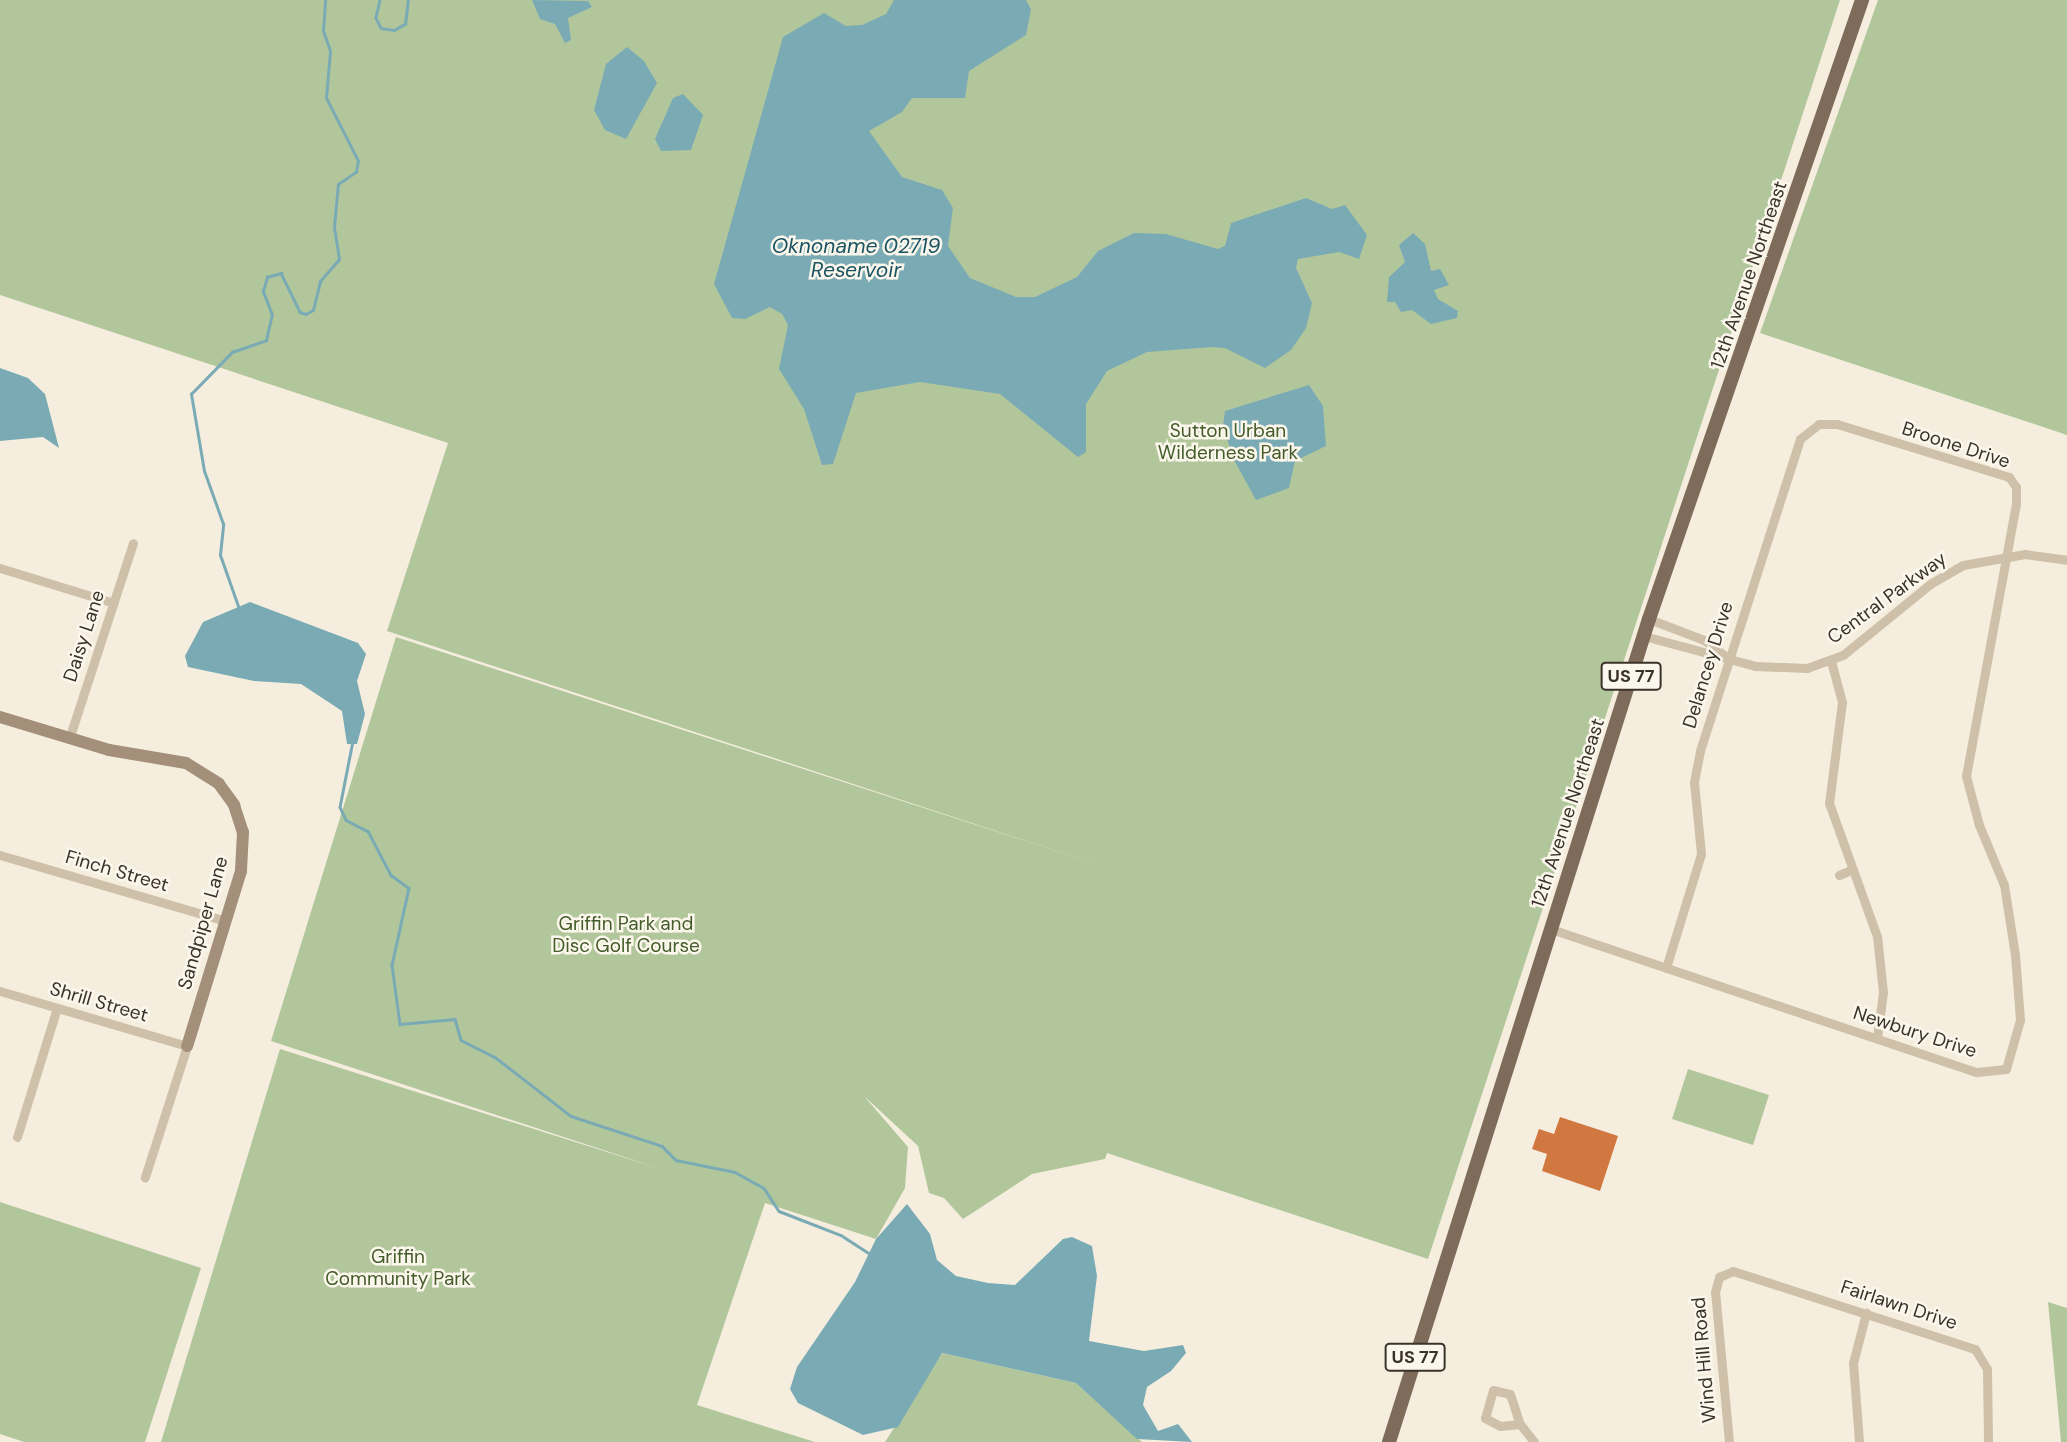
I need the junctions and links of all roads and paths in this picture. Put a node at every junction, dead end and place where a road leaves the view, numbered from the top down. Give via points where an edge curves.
1 (1862, 0) edge
2 (1857, 432) joint
3 (133, 543) dead end
4 (2006, 555) junction
5 (2067, 560) edge
6 (0, 568) edge
7 (114, 603) junction
8 (1649, 620) junction
9 (1644, 636) junction
10 (1729, 659) junction
11 (1831, 661) junction
12 (0, 717) edge
13 (69, 739) junction
14 (0, 856) edge
15 (1853, 869) junction
16 (1839, 875) dead end
17 (225, 921) junction
18 (1550, 929) junction
19 (1666, 968) junction
20 (0, 991) edge
21 (57, 1007) junction
22 (1877, 1038) junction
23 (187, 1046) junction
24 (17, 1137) dead end
25 (145, 1177) dead end
26 (1719, 1277) joint
27 (1866, 1313) junction
28 (1520, 1424) junction
29 (1388, 1442) edge
30 (1534, 1442) edge
31 (1729, 1442) edge
32 (1859, 1442) edge
33 (1988, 1442) edge

1 - 8 main road, 12th Avenue Northeast / US 77
2 - 4 street, Broone Drive via 2009,477 2017,491
2 - 10 street, Delancey Drive via 1825,423 1800,439
3 - 7 street, Daisy Lane
4 - 5 street, Central Parkway
4 - 11 street, Central Parkway via 1951,570
4 - 22 street, Newbury Drive via 1966,776 2008,900 2020,1000 2016,1046 2006,1069 1991,1074
6 - 7 street
7 - 13 street, Daisy Lane
8 - 9 main road, 12th Avenue Northeast / US 77
8 - 10 street, Central Parkway via 1704,640
9 - 10 street, Central Parkway
9 - 18 main road, 12th Avenue Northeast / US 77
10 - 11 street, Central Parkway via 1783,670
10 - 19 street, Delancey Drive via 1694,775 1701,854
11 - 15 street via 1842,702 1829,803
12 - 13 street, Sandpiper Lane
13 - 17 street, Sandpiper Lane via 186,762 219,784 241,818 244,839 241,872
14 - 17 street, Finch Street
15 - 16 street
15 - 22 street via 1870,912 1883,982
17 - 23 street, Sandpiper Lane
18 - 19 street, Newbury Drive
18 - 29 main road, 12th Avenue Northeast / US 77
19 - 22 street, Newbury Drive
20 - 21 street, Shrill Street
21 - 23 street, Shrill Street
21 - 24 street
23 - 25 street, Sandpiper Lane
26 - 27 street, Fairlawn Drive via 1745,1272
26 - 31 street, Wind Hill Road via 1715,1297
27 - 32 street via 1853,1363
27 - 33 street, Fairlawn Drive via 1981,1353 1987,1369
28 - 28 street via 1510,1394 1493,1390 1485,1418 1500,1426
28 - 30 street

